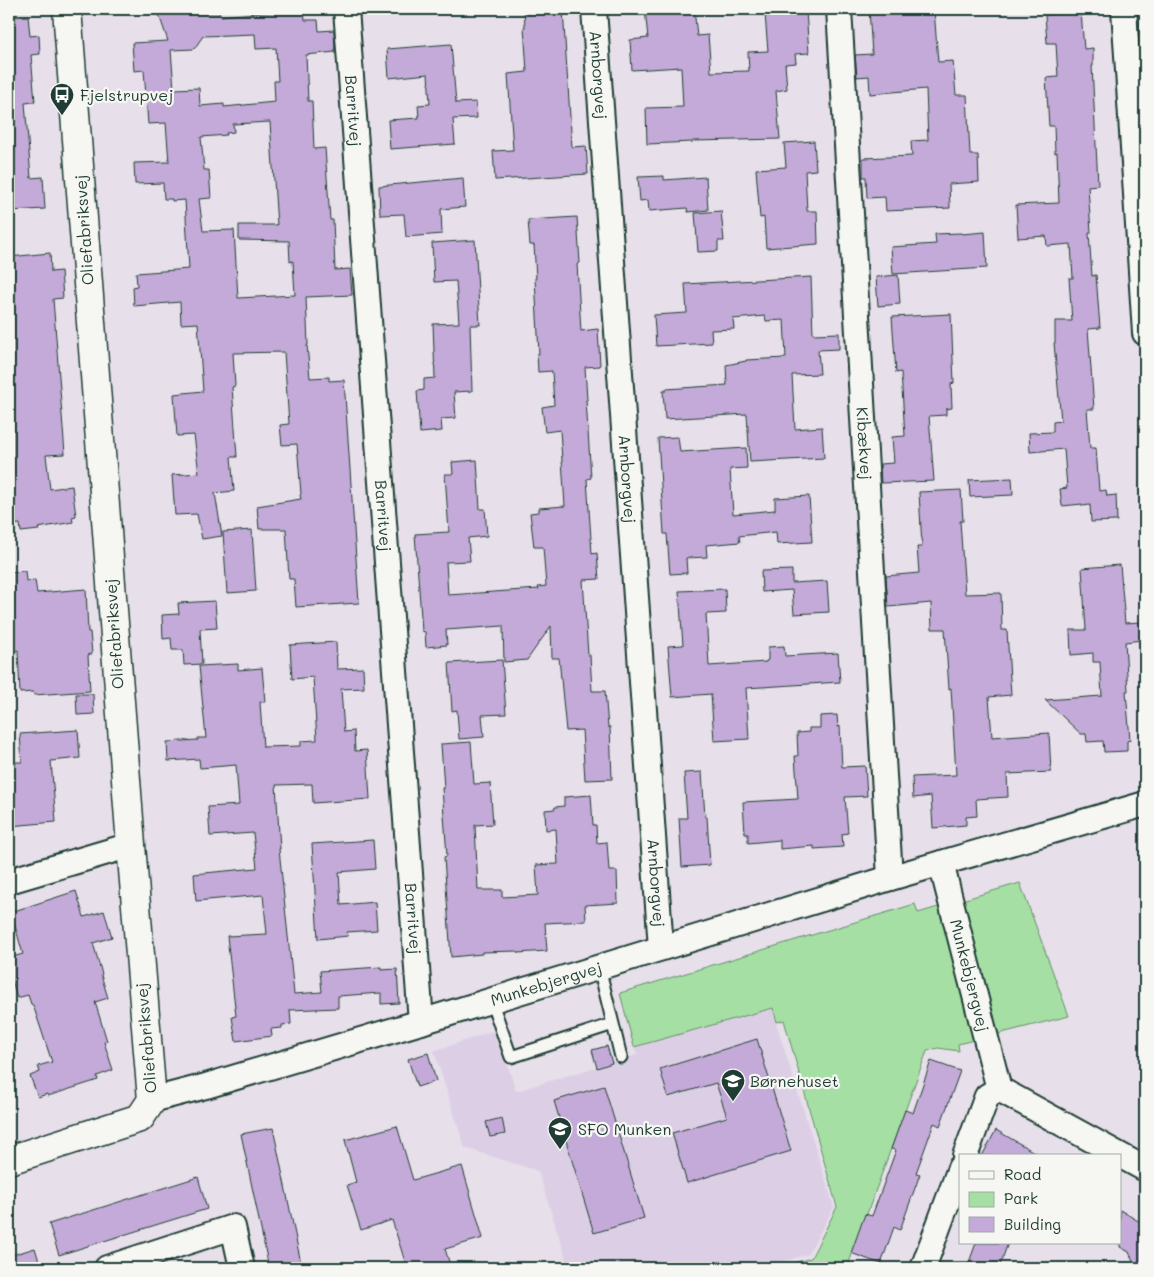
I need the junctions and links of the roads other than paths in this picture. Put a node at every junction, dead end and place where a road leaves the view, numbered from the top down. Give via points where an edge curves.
1 (67, 9) edge
2 (346, 9) edge
3 (594, 9) edge
4 (839, 9) edge
5 (1124, 9) edge
6 (1145, 333) edge
7 (1145, 804) edge
8 (131, 845) junction
9 (940, 863) junction
10 (890, 878) junction
11 (9, 881) edge
12 (660, 948) junction
13 (599, 967) junction
14 (491, 1000) junction
15 (421, 1022) junction
16 (612, 1024) junction
17 (621, 1057) dead end
18 (999, 1089) junction
19 (152, 1100) junction
20 (966, 1154) edge
21 (1118, 1154) edge
22 (1122, 1156) edge
23 (9, 1160) edge
24 (1145, 1169) edge
25 (959, 1171) edge
26 (107, 1268) edge
27 (242, 1268) edge
28 (922, 1268) edge

1 - 8 street, Oliefabriksvej
2 - 15 street, Barritvej
3 - 12 street, Arnborgvej
4 - 10 street, Kibækvej
5 - 6 street
7 - 9 street, Munkebjergvej
8 - 11 street
8 - 19 street, Oliefabriksvej
9 - 10 street, Munkebjergvej
9 - 18 street, Munkebjergvej
10 - 12 street, Munkebjergvej
12 - 13 street, Munkebjergvej
13 - 14 street, Munkebjergvej
13 - 16 lane
14 - 15 street, Munkebjergvej
14 - 16 lane via 511,1058
15 - 19 street, Munkebjergvej
16 - 17 lane
18 - 20 street via 987,1096
18 - 21 street
19 - 23 street, Oliefabriksvej via 140,1118
22 - 24 street
25 - 28 street
26 - 27 street via 233,1227

